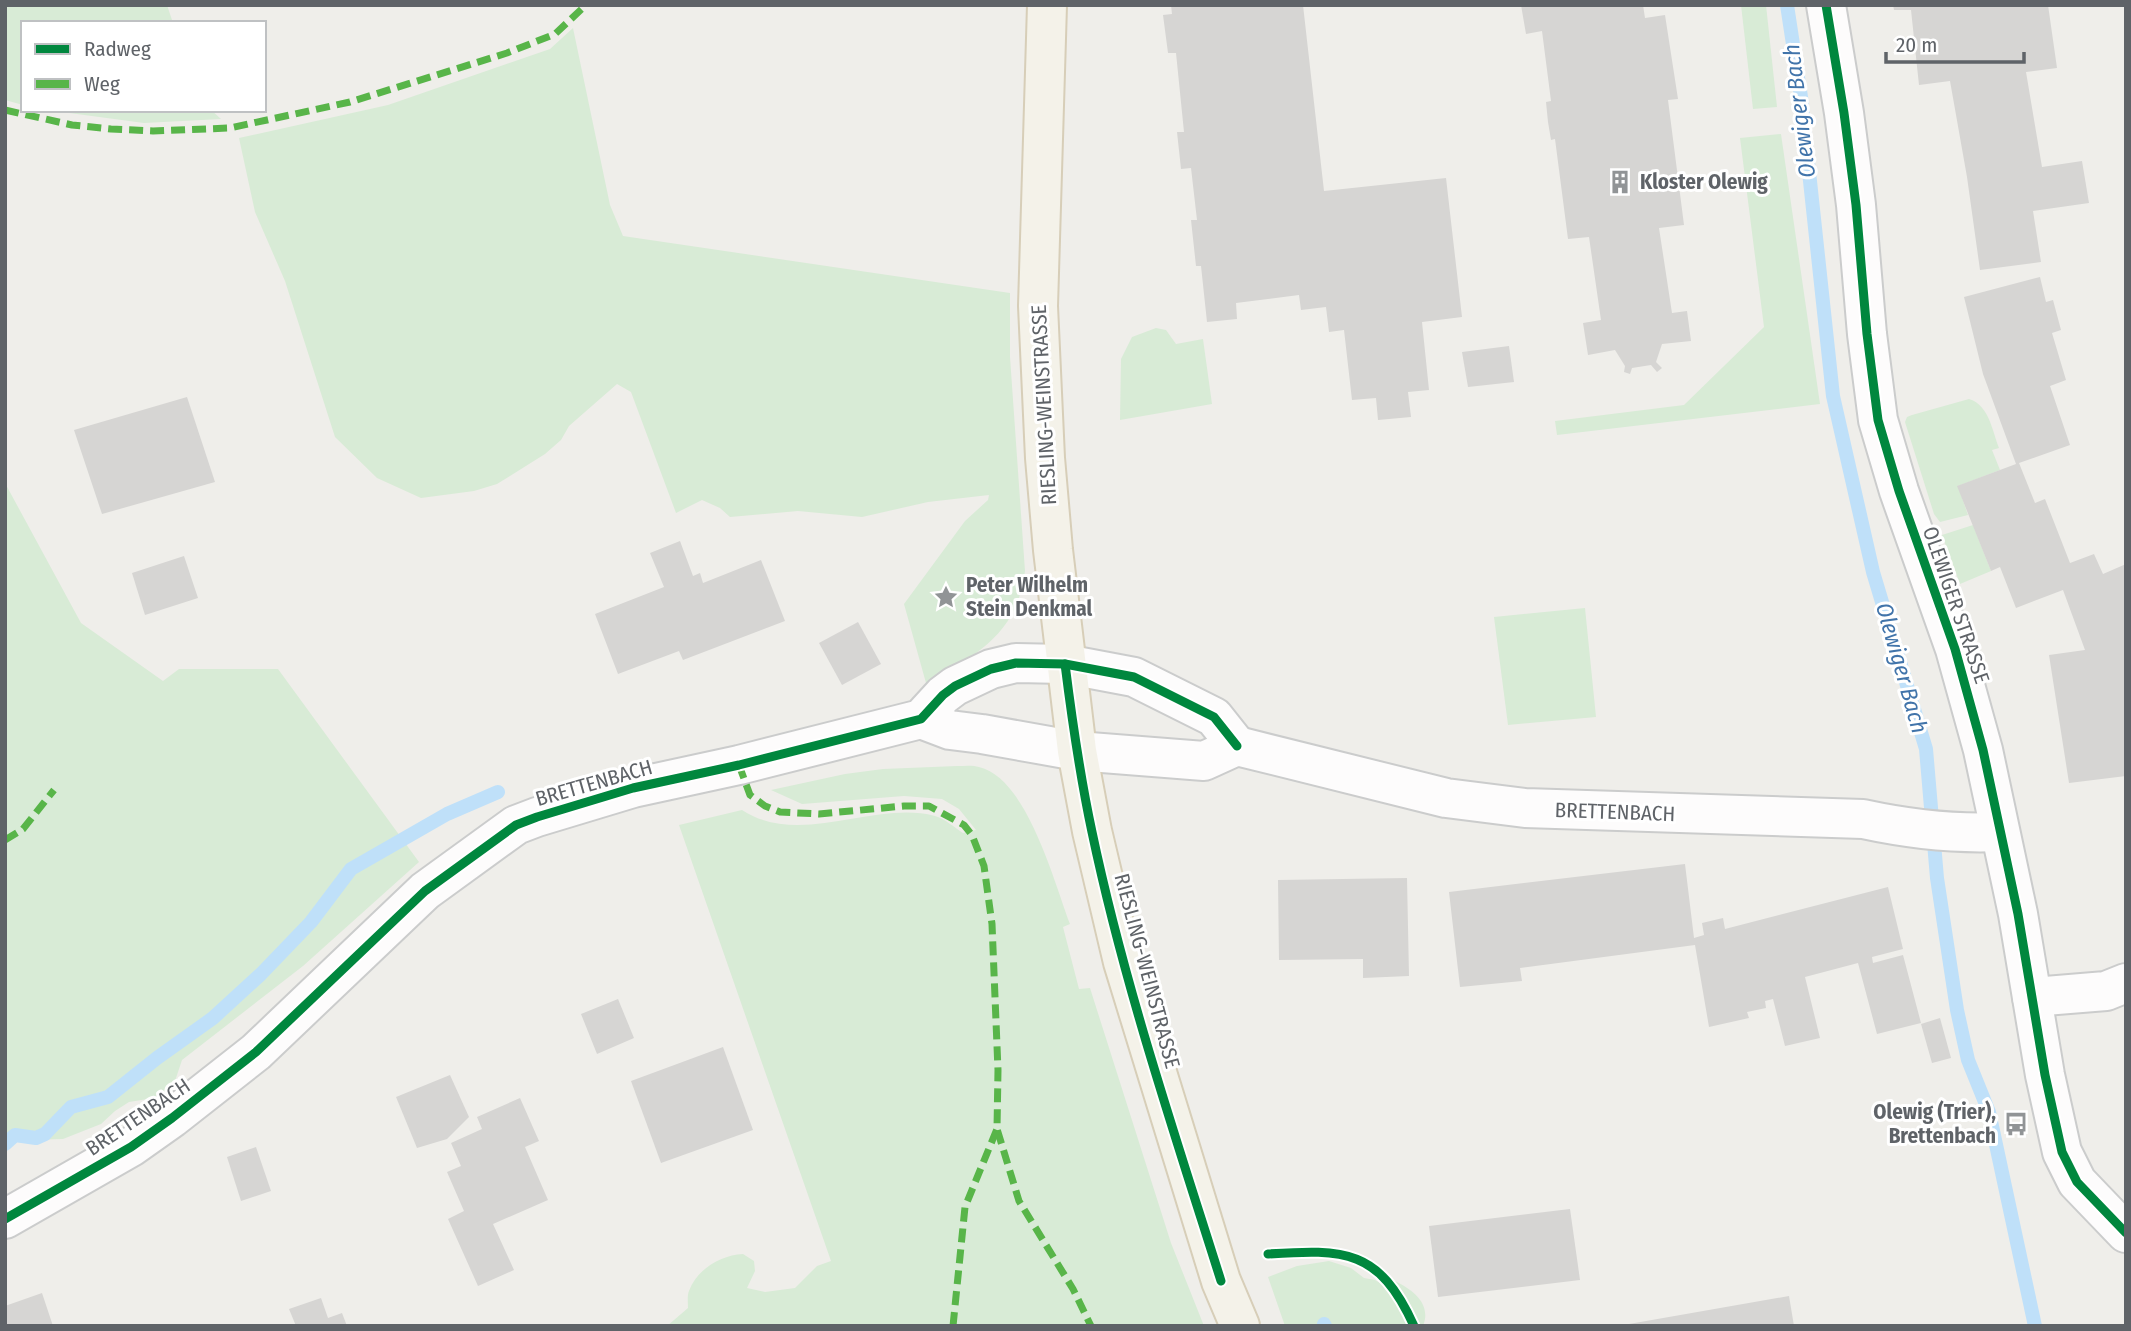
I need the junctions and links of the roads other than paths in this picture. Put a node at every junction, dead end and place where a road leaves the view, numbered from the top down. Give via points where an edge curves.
1 (1047, 5) edge
2 (1826, 5) edge
3 (1065, 664) junction
4 (921, 719) junction
5 (1237, 746) junction
6 (1077, 751) junction
7 (1999, 832) junction
8 (2126, 983) edge
9 (2032, 998) junction
10 (5, 1219) edge
11 (2126, 1233) edge
12 (1240, 1326) edge

1 - 3 main road, RIESLING-WEINSTRASSE via 1038,306 1045,458
2 - 7 street, OLEWIGER STRASSE via 1854,192 1878,420 1955,649 1983,750
3 - 4 street via 1016,663 991,669 949,690
3 - 5 street via 1134,677 1162,689 1214,717
3 - 6 main road, RIESLING-WEINSTRASSE
4 - 6 street via 950,730
4 - 10 street, BRETTENBACH via 633,788 516,825 425,891 213,1087 131,1147
5 - 6 street via 1204,761
5 - 7 street, BRETTENBACH via 1446,798 1525,808 1863,819 1956,834
6 - 12 main road, RIESLING-WEINSTRASSE via 1123,962 1221,1281
7 - 9 street, OLEWIGER STRASSE
8 - 9 street via 2106,991
9 - 11 street, OLEWIGER STRASSE via 2062,1152 2077,1182

